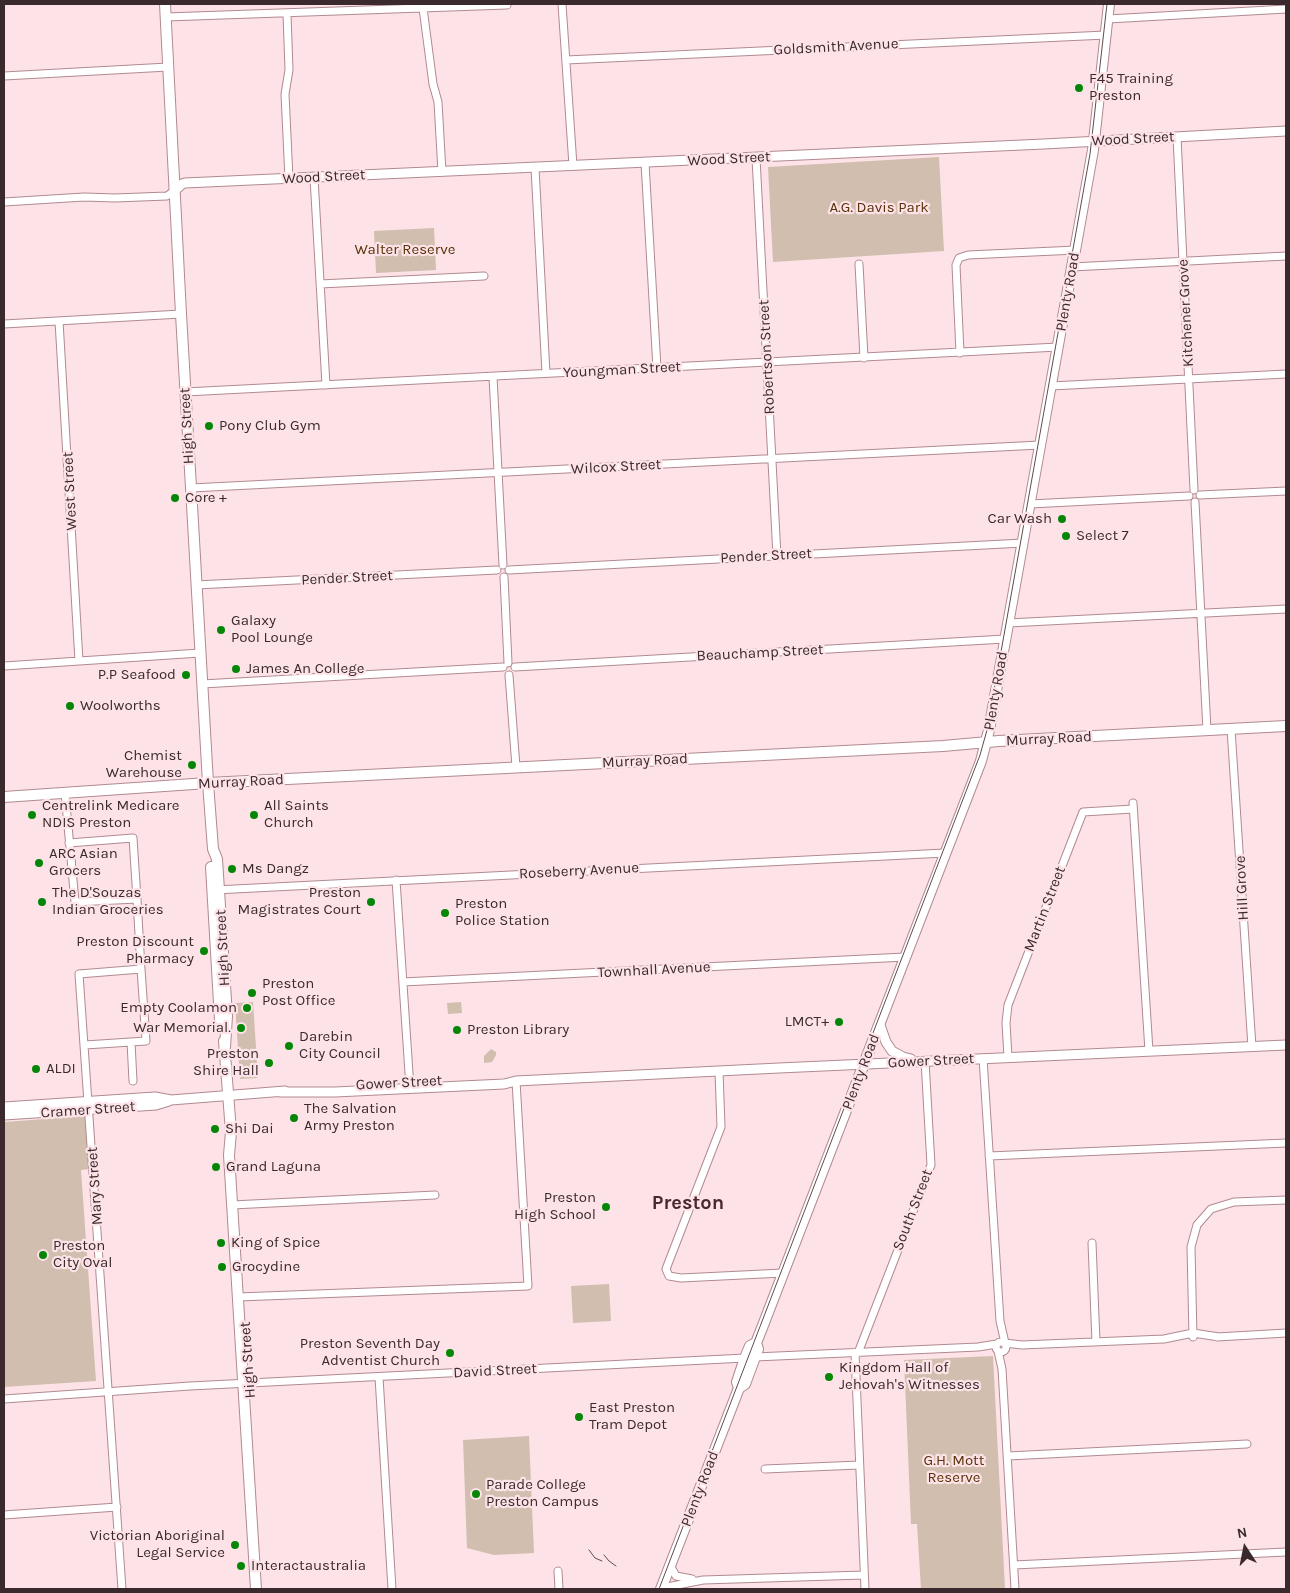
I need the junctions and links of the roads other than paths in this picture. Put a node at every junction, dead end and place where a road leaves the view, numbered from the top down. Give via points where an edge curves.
1 (165, 4) edge
2 (507, 4) edge
3 (562, 4) edge
4 (1109, 4) edge
5 (423, 8) junction
6 (1286, 9) edge
7 (286, 14) junction
8 (166, 17) junction
9 (1108, 19) junction
10 (1106, 35) junction
11 (566, 60) junction
12 (168, 67) junction
13 (4, 76) edge
14 (1286, 131) edge
15 (1177, 137) junction
16 (1094, 142) junction
17 (756, 158) junction
18 (645, 163) junction
19 (573, 166) junction
20 (535, 168) junction
21 (442, 172) junction
22 (314, 178) junction
23 (289, 179) junction
24 (174, 191) junction
25 (4, 202) edge
26 (1076, 250) junction
27 (1286, 256) edge
28 (1183, 262) junction
29 (858, 264) dead end
30 (1072, 268) junction
31 (484, 276) dead end
32 (320, 284) junction
33 (180, 314) junction
34 (59, 321) junction
35 (4, 324) edge
36 (1058, 347) junction
37 (960, 353) junction
38 (864, 358) junction
39 (767, 362) junction
40 (657, 368) junction
41 (546, 373) junction
42 (1286, 374) edge
43 (493, 377) junction
44 (1189, 379) junction
45 (326, 385) junction
46 (1051, 386) junction
47 (185, 392) junction
48 (1040, 445) junction
49 (772, 459) junction
50 (498, 474) junction
51 (191, 488) junction
52 (1286, 492) edge
53 (1195, 496) junction
54 (1030, 504) junction
55 (1023, 543) junction
56 (777, 556) junction
57 (500, 568) junction
58 (510, 570) junction
59 (504, 577) junction
60 (196, 586) junction
61 (1286, 609) edge
62 (1201, 613) junction
63 (1008, 623) junction
64 (1005, 639) junction
65 (200, 653) junction
66 (79, 661) junction
67 (4, 666) edge
68 (509, 666) junction
69 (202, 684) junction
70 (1286, 726) edge
71 (1232, 729) junction
72 (1206, 730) junction
73 (986, 742) junction
74 (516, 767) junction
75 (208, 783) junction
76 (65, 793) junction
77 (4, 797) edge
78 (69, 842) junction
79 (946, 853) junction
80 (396, 880) junction
81 (216, 889) junction
82 (137, 899) junction
83 (905, 957) junction
84 (141, 970) junction
85 (403, 982) junction
86 (880, 1025) junction
87 (130, 1042) junction
88 (85, 1045) junction
89 (1286, 1045) edge
90 (1252, 1047) junction
91 (1149, 1051) junction
92 (1008, 1057) junction
93 (983, 1058) junction
94 (921, 1061) junction
95 (864, 1064) junction
96 (719, 1071) junction
97 (133, 1081) dead end
98 (516, 1081) junction
99 (410, 1085) junction
100 (228, 1096) junction
101 (89, 1106) junction
102 (4, 1107) edge
103 (4, 1116) edge
104 (1286, 1143) edge
105 (989, 1156) junction
106 (435, 1195) dead end
107 (1286, 1200) edge
108 (235, 1205) junction
109 (1092, 1243) dead end
110 (784, 1273) junction
111 (241, 1297) junction
112 (1286, 1333) edge
113 (1193, 1335) junction
114 (1096, 1342) junction
115 (1001, 1347) junction
116 (856, 1353) junction
117 (750, 1358) junction
118 (380, 1377) junction
119 (247, 1384) junction
120 (109, 1392) junction
121 (4, 1398) edge
122 (1247, 1444) dead end
123 (1008, 1456) junction
124 (859, 1465) junction
125 (765, 1469) dead end
126 (117, 1507) junction
127 (4, 1515) edge
128 (1286, 1552) edge
129 (670, 1565) junction
130 (1014, 1565) junction
131 (558, 1570) dead end
132 (864, 1575) junction
133 (703, 1580) junction
134 (122, 1589) edge
135 (256, 1589) edge
136 (262, 1589) edge
137 (392, 1589) edge
138 (559, 1589) edge
139 (661, 1589) edge
140 (865, 1589) edge
141 (1015, 1589) edge

1 - 8 main road, High Street
2 - 5 street
3 - 11 street
4 - 9 main road, Plenty Road
5 - 7 street
5 - 21 street via 438,102
6 - 9 street
7 - 8 street
7 - 23 street
8 - 12 main road, High Street
9 - 10 main road, Plenty Road
10 - 11 street, Goldsmith Avenue
10 - 16 main road, Plenty Road
11 - 19 street
12 - 13 street
12 - 24 main road, High Street
14 - 15 street, Wood Street
15 - 16 street, Wood Street
15 - 28 street, Kitchener Grove
16 - 17 street, Wood Street
16 - 26 main road, Plenty Road
17 - 18 street, Wood Street
17 - 39 street, Robertson Street
18 - 19 street, Wood Street
18 - 40 street
19 - 20 street, Wood Street
20 - 21 street, Wood Street
20 - 41 street
21 - 22 street, Wood Street
22 - 23 street, Wood Street
22 - 32 street
23 - 24 street, Wood Street via 185,183
24 - 25 street via 167,196
24 - 33 main road, High Street
26 - 30 main road, Plenty Road
26 - 37 street via 959,258 956,265
27 - 28 street
28 - 30 street
28 - 44 street, Kitchener Grove
29 - 38 street
30 - 36 main road, Plenty Road
31 - 32 street
32 - 45 street
33 - 34 street
33 - 47 main road, High Street
34 - 35 street
34 - 66 street, West Street
36 - 37 street, Youngman Street
36 - 46 main road, Plenty Road
37 - 38 street, Youngman Street
38 - 39 street, Youngman Street
39 - 40 street, Youngman Street
39 - 49 street, Robertson Street
40 - 41 street, Youngman Street
41 - 43 street, Youngman Street
42 - 44 street
43 - 45 street, Youngman Street
43 - 50 street
44 - 46 street
44 - 53 street, Kitchener Grove
45 - 47 street, Youngman Street
46 - 48 main road, Plenty Road
47 - 51 main road, High Street
48 - 49 street, Wilcox Street
48 - 54 main road, Plenty Road
49 - 50 street, Wilcox Street
49 - 56 street, Robertson Street
50 - 51 street, Wilcox Street
50 - 57 street
51 - 60 main road, High Street
52 - 53 street
53 - 54 street
53 - 62 street, Kitchener Grove
54 - 55 main road, Plenty Road
55 - 56 street, Pender Street
55 - 63 main road, Plenty Road
56 - 58 street, Pender Street
57 - 58 street via 507,566
57 - 59 street via 498,574
57 - 60 street, Pender Street
58 - 59 street
59 - 68 street
60 - 65 main road, High Street
61 - 62 street
62 - 63 street
62 - 72 street, Kitchener Grove
63 - 64 main road, Plenty Road
64 - 68 street, Beauchamp Street
64 - 73 main road, Plenty Road
65 - 66 street
65 - 69 main road, High Street
66 - 67 street
68 - 69 street, Beauchamp Street
68 - 74 street via 504,672 509,675
69 - 75 main road, High Street
70 - 71 main road, Murray Road
71 - 72 main road, Murray Road
71 - 90 street, Hill Grove
72 - 73 main road, Murray Road
73 - 74 main road, Murray Road
73 - 79 main road, Plenty Road
74 - 75 main road, Murray Road
75 - 76 main road, Murray Road
75 - 81 main road, High Street via 213,849 217,859
76 - 77 main road, Murray Road
76 - 78 street
78 - 82 street via 75,902
78 - 82 street via 133,838
79 - 80 street, Roseberry Avenue
79 - 83 main road, Plenty Road
80 - 81 street, Roseberry Avenue
80 - 85 street
81 - 100 main road, High Street via 227,1016
82 - 84 street
83 - 85 street, Townhall Avenue
83 - 86 main road, Plenty Road
84 - 87 street via 146,1041
84 - 88 street, Mary Street via 79,974
85 - 99 street
86 - 94 street via 892,1051
86 - 95 main road, Plenty Road
87 - 88 street
87 - 97 street
88 - 101 street, Mary Street
89 - 90 street, Gower Street
90 - 91 street, Gower Street
91 - 92 street, Gower Street
91 - 92 street, Martin Street via 1133,806 1083,812 1008,1005
92 - 93 street, Gower Street
93 - 94 street, Gower Street
93 - 105 street
94 - 95 street, Gower Street
94 - 116 street, South Street via 931,1165
95 - 96 street, Gower Street
95 - 110 main road, Plenty Road
96 - 98 street, Gower Street
96 - 110 street via 721,1127 666,1269 669,1276 682,1278
98 - 99 street, Gower Street via 503,1078
98 - 111 street via 528,1286
99 - 100 street, Gower Street via 314,1087
100 - 101 street, Cramer Street via 171,1100 155,1097
100 - 108 main road, High Street via 229,1155
101 - 102 street, Cramer Street
101 - 103 street, Cramer Street
101 - 120 street, Mary Street
104 - 105 street
105 - 115 street
106 - 108 street
107 - 113 street via 1234,1202 1211,1209 1197,1225 1191,1247
108 - 111 main road, High Street
109 - 114 street
110 - 117 main road, Plenty Road via 756,1343 750,1346
111 - 119 main road, High Street
112 - 113 street, David Street via 1206,1339
113 - 114 street, David Street via 1182,1340
114 - 115 street, David Street
115 - 116 street, David Street
115 - 123 street
116 - 117 street, David Street
116 - 124 street, South Street
117 - 118 street, David Street
117 - 129 main road, Plenty Road via 736,1382 739,1388
118 - 119 street, David Street
118 - 137 street
119 - 120 street, David Street
119 - 135 main road, High Street
119 - 136 main road, High Street
120 - 121 street, David Street
120 - 126 street, Mary Street
122 - 123 street
123 - 130 street
124 - 125 street
124 - 132 street, South Street
126 - 127 street
126 - 134 street, Mary Street
128 - 130 street
129 - 133 street via 677,1577
129 - 139 main road, Plenty Road
130 - 141 street
131 - 138 street
132 - 133 street
132 - 140 street, South Street
133 - 139 street

